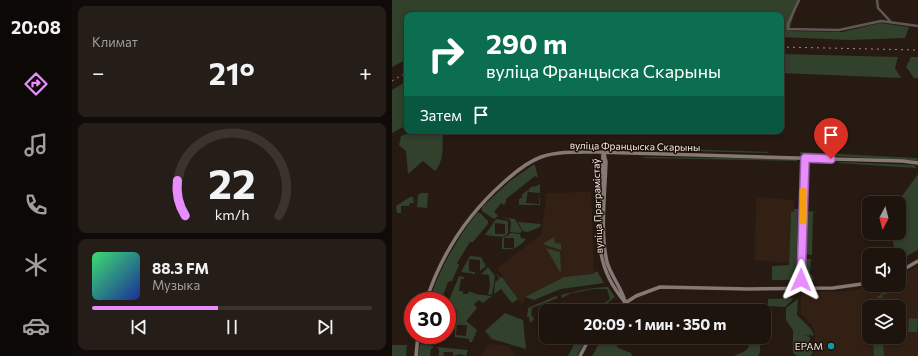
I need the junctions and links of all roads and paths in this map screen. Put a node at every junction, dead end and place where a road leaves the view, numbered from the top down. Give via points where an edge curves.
1 (799, 0) edge
2 (877, 0) edge
3 (891, 22) junction
4 (918, 26) edge
5 (603, 152) junction
6 (805, 158) junction
7 (918, 163) edge
8 (918, 261) edge
9 (906, 268) edge
10 (862, 284) edge
11 (800, 289) junction
12 (430, 292) edge
13 (625, 302) junction
14 (622, 304) edge
15 (417, 344) edge
16 (586, 344) edge
17 (416, 356) edge
18 (580, 356) edge

1 - 3 street via 788,29 839,30 877,22
2 - 3 street via 878,8
3 - 4 street
5 - 6 main road, вуліца Францыска Скарыны
5 - 12 main road, вуліца Францыска Скарыны via 553,154 536,160 513,174 477,208 460,230 445,256
5 - 13 main road, вуліца Праграмістаў via 606,162 605,252 610,270 623,293
6 - 7 main road, вуліца Францыска Скарыны
6 - 11 street
8 - 9 main road
10 - 11 main road via 843,288
11 - 13 main road via 660,287
13 - 14 main road
15 - 17 main road
16 - 18 main road

